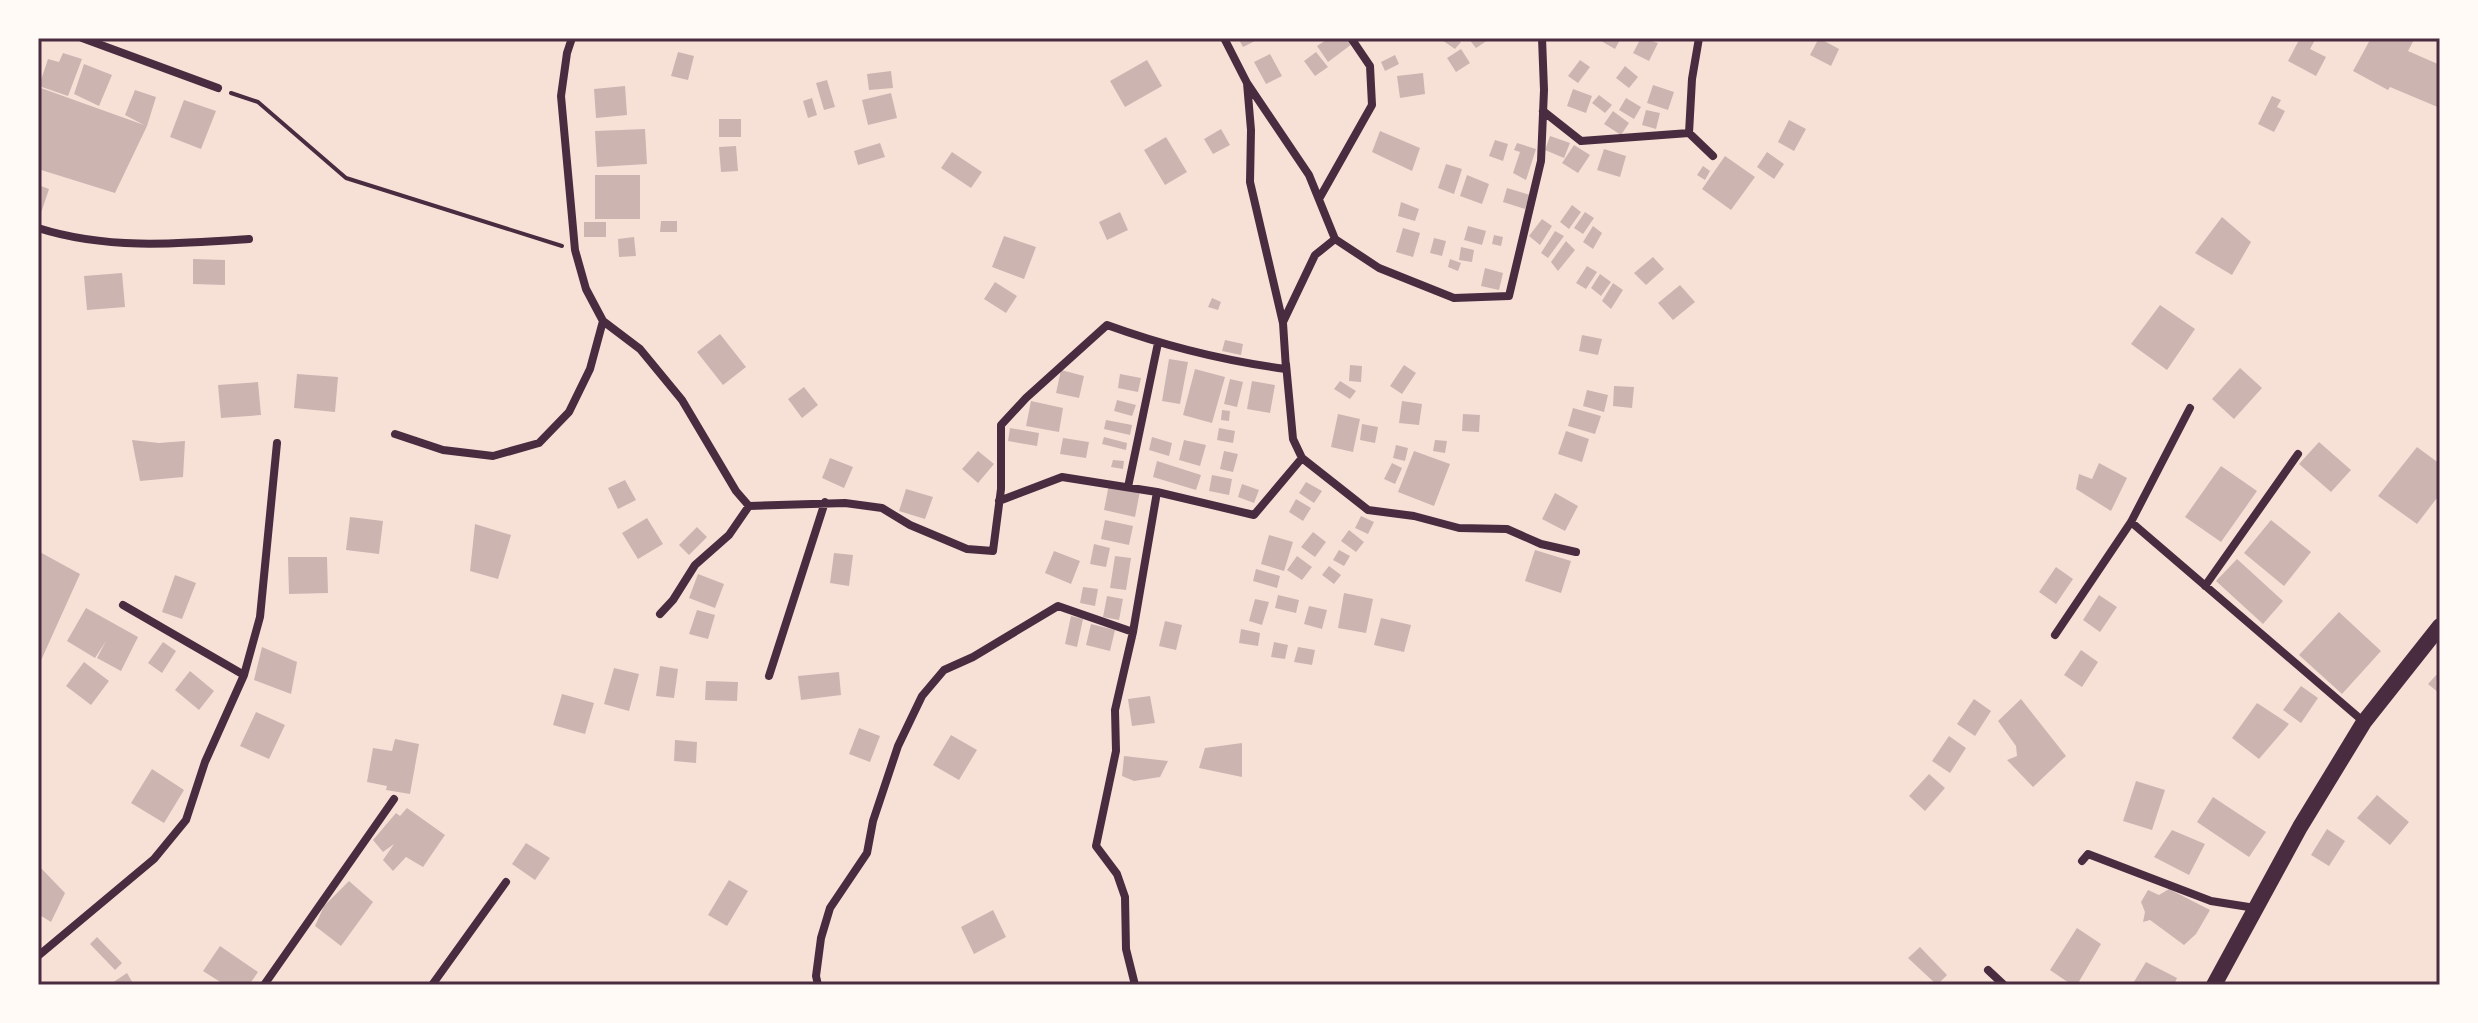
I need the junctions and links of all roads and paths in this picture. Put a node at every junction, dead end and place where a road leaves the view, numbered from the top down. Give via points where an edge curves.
1 (82, 38) edge
2 (572, 38) edge
3 (1224, 38) edge
4 (1351, 38) edge
5 (1542, 38) edge
6 (1699, 38) edge
7 (1247, 83) junction
8 (218, 88) joint
9 (1543, 111) junction
10 (1689, 133) junction
11 (1713, 156) dead end
12 (1319, 199) junction
13 (38, 228) edge
14 (249, 239) dead end
15 (1335, 239) junction
16 (575, 250) junction
17 (603, 321) junction
18 (1283, 323) junction
19 (1158, 343) junction
20 (1285, 363) junction
21 (2190, 408) dead end
22 (395, 434) dead end
23 (277, 443) dead end
24 (2298, 454) dead end
25 (1302, 458) junction
26 (1128, 487) junction
27 (1157, 492) junction
28 (999, 501) junction
29 (825, 502) junction
30 (749, 506) junction
31 (2131, 522) junction
32 (1576, 552) dead end
33 (2205, 586) junction
34 (123, 605) dead end
35 (660, 614) dead end
36 (2440, 626) edge
37 (1133, 632) junction
38 (2055, 635) dead end
39 (244, 675) junction
40 (769, 676) dead end
41 (2364, 722) junction
42 (394, 799) dead end
43 (2082, 861) dead end
44 (506, 882) dead end
45 (2256, 908) junction
46 (38, 956) edge
47 (1988, 970) dead end
48 (264, 985) edge
49 (432, 985) edge
50 (818, 985) edge
51 (1135, 985) edge
52 (2004, 985) edge
53 (2214, 985) edge

1 - 8 street
2 - 16 street via 561,96
3 - 7 street
4 - 12 street via 1370,66 1372,105
5 - 9 street
6 - 10 street
7 - 12 street via 1309,175
7 - 18 street via 1250,182
8 - 16 path via 258,102 346,178
9 - 10 street via 1581,141
9 - 15 street via 1541,161 1509,296 1454,298 1379,268
10 - 11 street
12 - 15 street
13 - 14 street via 70,238 158,246
15 - 18 street via 1315,255
16 - 17 street via 586,289
17 - 22 street via 590,369 569,412 539,443 493,456 443,450
17 - 30 street via 640,349 682,400
18 - 20 street
19 - 20 street via 1249,364 1286,369
19 - 26 street
19 - 28 street via 1107,325 1026,398 1001,425
20 - 25 street via 1293,439
21 - 31 street
23 - 39 street via 260,617
24 - 33 street
25 - 27 street via 1254,515
25 - 32 street via 1368,510 1459,528 1507,529
26 - 27 street
26 - 28 street via 1062,477
27 - 37 street
28 - 29 street via 993,551 967,549 882,508
29 - 30 street
29 - 40 street
30 - 35 street via 729,535 695,565
31 - 33 street
31 - 38 street
33 - 41 street
34 - 39 street
36 - 41 main road
37 - 50 street via 1058,606 944,670 922,696 898,746 867,853 830,908 821,938
37 - 51 street via 1115,710 1116,751 1096,846 1117,874 1125,897 1126,949
39 - 46 street via 186,820 154,859
41 - 45 main road
42 - 48 street
43 - 45 street via 2088,854 2211,901
44 - 49 street
45 - 53 main road
47 - 52 street

